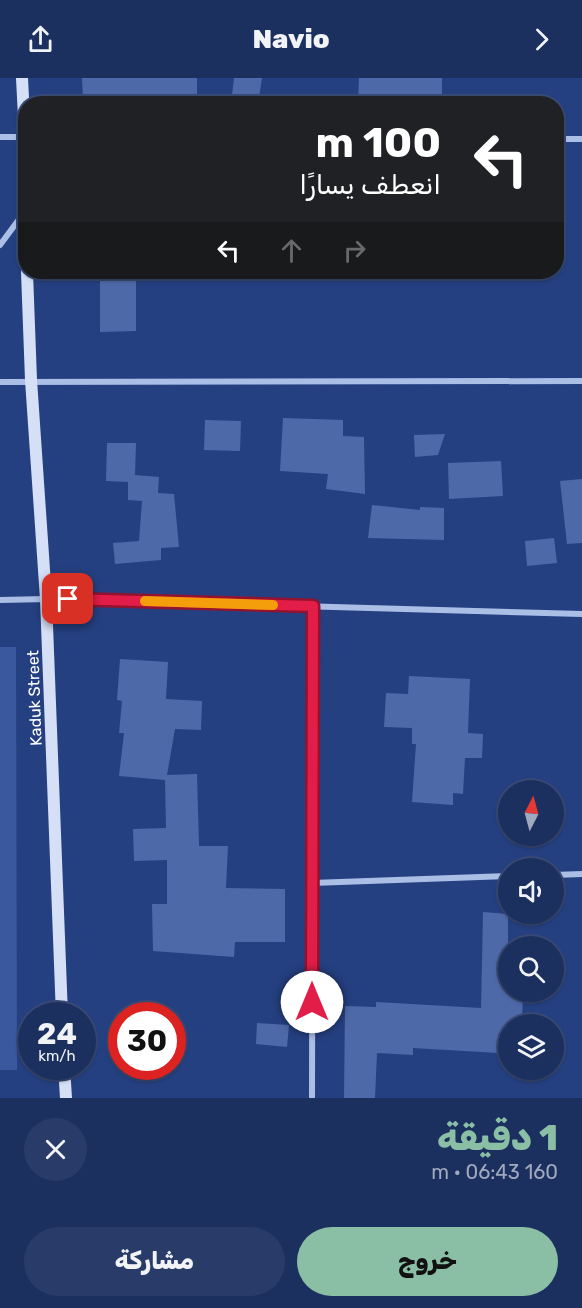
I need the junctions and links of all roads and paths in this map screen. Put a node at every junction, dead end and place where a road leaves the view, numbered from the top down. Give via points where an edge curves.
1 (22, 78) edge
2 (23, 96) edge
3 (0, 137) edge
4 (18, 137) edge
5 (564, 139) edge
6 (582, 139) edge
7 (18, 221) edge
8 (0, 245) edge
9 (27, 279) edge
10 (31, 380) junction
11 (582, 381) edge
12 (0, 382) edge
13 (46, 599) junction
14 (0, 600) edge
15 (313, 606) junction
16 (582, 614) edge
17 (582, 874) edge
18 (564, 875) edge
19 (498, 876) edge
20 (312, 883) junction
21 (61, 1002) edge
22 (65, 1080) edge
23 (66, 1098) edge
24 (312, 1098) edge

1 - 2 street
3 - 4 street
5 - 6 street
7 - 8 street
9 - 10 street, Kaduk Street
10 - 11 street
10 - 12 street
10 - 13 street, Kaduk Street
13 - 14 street
13 - 15 street
13 - 21 street, Kaduk Street
15 - 16 street
15 - 20 street
17 - 18 street
19 - 20 street
20 - 24 street
22 - 23 street

